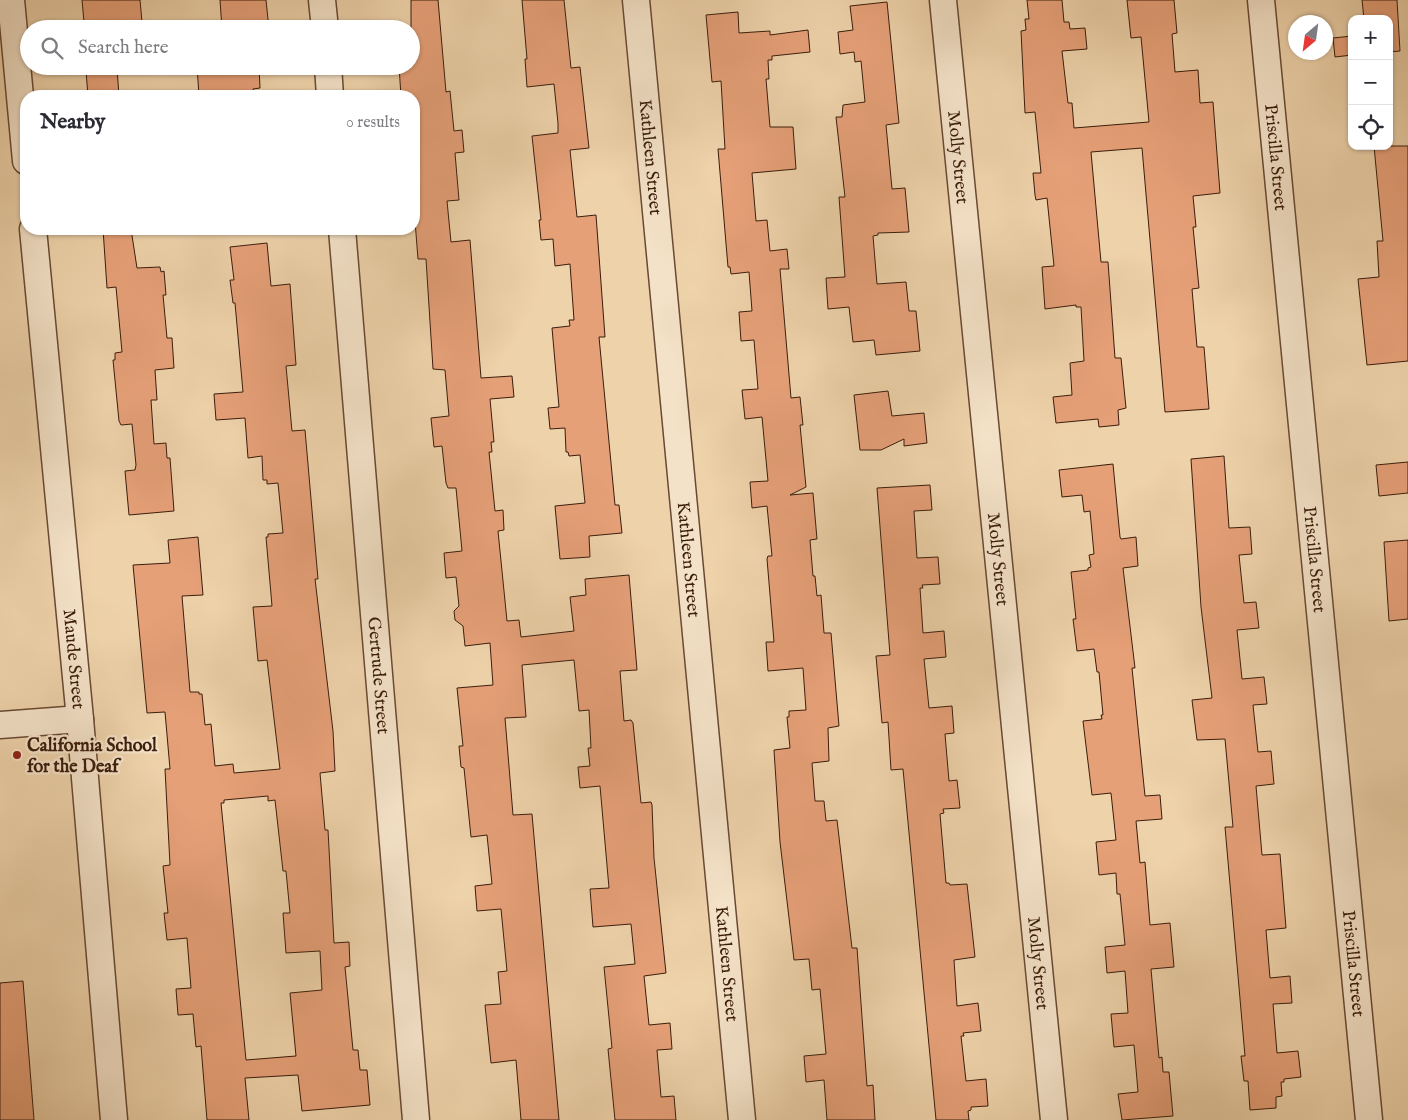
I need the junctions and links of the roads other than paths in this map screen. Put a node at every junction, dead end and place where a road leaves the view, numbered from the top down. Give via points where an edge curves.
1 (11, 0) edge
2 (322, 0) edge
3 (636, 0) edge
4 (943, 0) edge
5 (1261, 0) edge
6 (324, 20) edge
7 (7, 30) edge
8 (329, 75) edge
9 (330, 90) edge
10 (20, 120) edge
11 (34, 235) edge
12 (342, 235) edge
13 (80, 718) junction
14 (0, 725) edge
15 (114, 1120) edge
16 (416, 1120) edge
17 (742, 1120) edge
18 (1054, 1120) edge
19 (1369, 1120) edge

1 - 7 street
2 - 6 street
3 - 17 street, Kathleen Street
4 - 18 street, Molly Street
5 - 19 street, Priscilla Street
7 - 10 street
8 - 9 street
11 - 13 street, Maude Street
12 - 16 street, Gertrude Street
13 - 14 street
13 - 15 street, Maude Street

